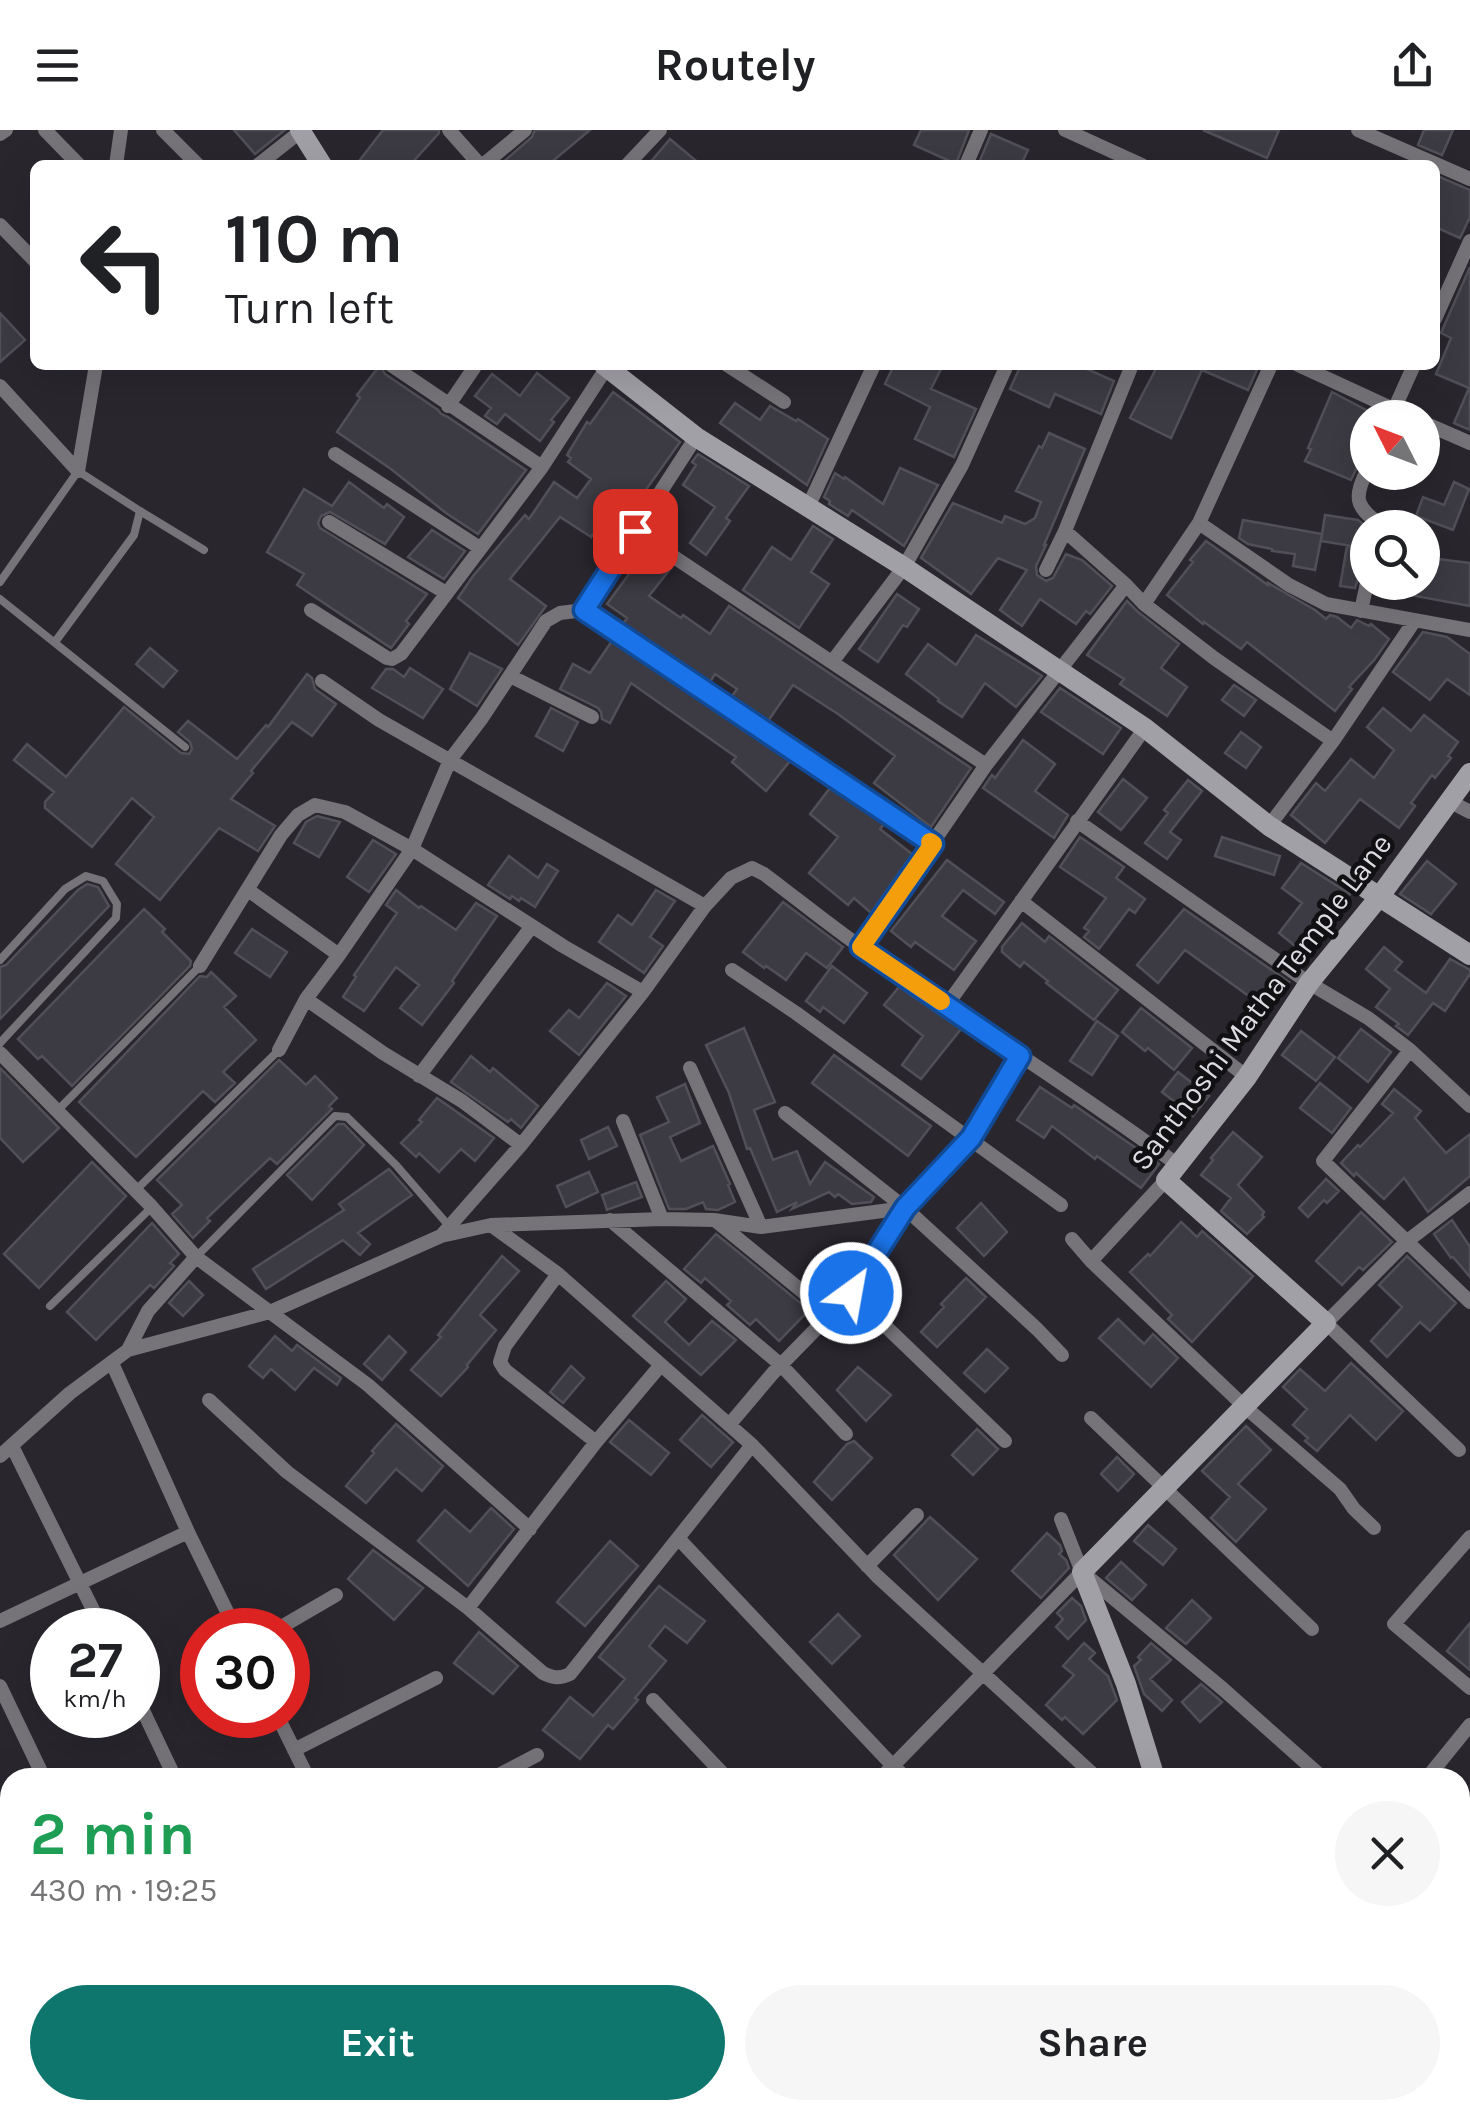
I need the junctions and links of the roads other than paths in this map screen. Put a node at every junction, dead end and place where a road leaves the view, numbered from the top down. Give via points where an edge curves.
1 (6, 130) edge
2 (45, 130) edge
3 (122, 130) edge
4 (163, 130) edge
5 (300, 130) edge
6 (448, 130) edge
7 (524, 130) edge
8 (660, 130) edge
9 (981, 130) edge
10 (1065, 130) edge
11 (1358, 130) edge
12 (0, 134) edge
13 (74, 160) edge
14 (117, 160) edge
15 (193, 160) edge
16 (264, 160) edge
17 (319, 160) edge
18 (477, 160) edge
19 (488, 160) edge
20 (632, 160) edge
21 (968, 160) edge
22 (1131, 160) edge
23 (1427, 160) edge
24 (1440, 166) edge
25 (1470, 179) edge
26 (0, 225) edge
27 (1470, 241) edge
28 (30, 256) edge
29 (1440, 299) edge
30 (95, 370) edge
31 (398, 370) edge
32 (473, 370) edge
33 (603, 370) edge
34 (611, 370) edge
35 (735, 370) edge
36 (872, 370) edge
37 (1005, 370) edge
38 (1130, 370) edge
39 (1269, 370) edge
40 (1308, 370) edge
41 (1412, 370) edge
42 (0, 386) edge
43 (1367, 400) edge
44 (1399, 400) edge
45 (784, 402) dead end
46 (448, 406) junction
47 (1440, 430) edge
48 (696, 436) junction
49 (1470, 443) edge
50 (335, 454) dead end
51 (542, 467) junction
52 (78, 471) junction
53 (808, 507) junction
54 (140, 511) junction
55 (329, 522) dead end
56 (1200, 523) junction
57 (635, 531) junction
58 (1065, 531) junction
59 (480, 548) junction
60 (204, 550) dead end
61 (904, 567) junction
62 (1046, 570) dead end
63 (0, 582) edge
64 (1126, 585) junction
65 (446, 593) junction
66 (0, 599) edge
67 (1363, 600) edge
68 (1144, 604) junction
69 (310, 610) dead end
70 (584, 610) junction
71 (1361, 611) junction
72 (1416, 620) junction
73 (1470, 630) edge
74 (55, 642) junction
75 (832, 662) junction
76 (1059, 671) junction
77 (510, 676) junction
78 (322, 681) dead end
79 (592, 717) dead end
80 (1145, 728) junction
81 (1333, 741) junction
82 (185, 747) dead end
83 (450, 760) junction
84 (986, 765) junction
85 (1470, 774) edge
86 (1451, 802) junction
87 (1470, 812) edge
88 (1077, 821) junction
89 (1270, 826) junction
90 (933, 844) junction
91 (412, 849) junction
92 (248, 890) junction
93 (1380, 896) junction
94 (1021, 901) junction
95 (705, 906) junction
96 (532, 926) junction
97 (861, 947) junction
98 (339, 955) junction
99 (1470, 955) edge
100 (0, 960) edge
101 (200, 966) joint
102 (732, 970) dead end
103 (1309, 982) junction
104 (644, 992) junction
105 (306, 999) junction
106 (946, 1005) junction
107 (0, 1043) edge
108 (280, 1050) joint
109 (1410, 1050) junction
110 (0, 1053) edge
111 (1020, 1056) junction
112 (690, 1068) dead end
113 (419, 1076) junction
114 (1247, 1077) junction
115 (1470, 1106) edge
116 (58, 1110) junction
117 (785, 1113) dead end
118 (623, 1121) dead end
119 (971, 1138) junction
120 (521, 1146) junction
121 (1172, 1172) junction
122 (134, 1192) junction
123 (1470, 1193) edge
124 (1061, 1205) dead end
125 (152, 1207) junction
126 (905, 1208) junction
127 (662, 1219) junction
128 (610, 1220) junction
129 (714, 1220) junction
130 (491, 1225) junction
131 (761, 1226) junction
132 (445, 1231) junction
133 (1072, 1240) dead end
134 (1406, 1242) junction
135 (196, 1257) junction
136 (1091, 1261) junction
137 (558, 1274) junction
138 (851, 1293) junction
139 (1470, 1302) edge
140 (50, 1306) dead end
141 (270, 1312) junction
142 (830, 1314) junction
143 (1326, 1324) junction
144 (128, 1350) junction
145 (1062, 1356) dead end
146 (112, 1363) junction
147 (781, 1365) junction
148 (660, 1366) junction
149 (209, 1400) dead end
150 (1244, 1406) junction
151 (1091, 1418) dead end
152 (729, 1425) junction
153 (846, 1434) dead end
154 (1005, 1441) dead end
155 (596, 1442) junction
156 (752, 1445) junction
157 (1458, 1450) dead end
158 (6, 1451) edge
159 (1164, 1489) junction
160 (917, 1515) dead end
161 (1061, 1518) dead end
162 (1374, 1528) dead end
163 (530, 1529) junction
164 (188, 1532) junction
165 (1470, 1537) edge
166 (678, 1538) junction
167 (867, 1566) junction
168 (1082, 1572) junction
169 (81, 1583) junction
170 (336, 1595) dead end
171 (93, 1608) edge
172 (225, 1608) edge
173 (468, 1608) junction
174 (310, 1610) edge
175 (0, 1622) edge
176 (1312, 1629) dead end
177 (984, 1673) junction
178 (436, 1678) dead end
179 (0, 1686) edge
180 (1470, 1688) edge
181 (653, 1700) dead end
182 (1470, 1725) edge
183 (156, 1738) edge
184 (288, 1738) edge
185 (294, 1750) junction
186 (537, 1755) dead end
187 (893, 1766) joint
188 (39, 1768) edge
189 (170, 1768) edge
190 (303, 1768) edge
191 (512, 1768) edge
192 (718, 1768) edge
193 (1086, 1768) edge
194 (1152, 1768) edge
195 (1312, 1768) edge
196 (1434, 1768) edge

1 - 12 street
2 - 13 street
3 - 14 street
4 - 15 street
5 - 16 street
5 - 17 street
6 - 18 street
7 - 19 street
8 - 20 street
9 - 21 street
10 - 22 street
11 - 23 street
24 - 25 street
26 - 28 street
27 - 29 street
30 - 52 street
31 - 46 street
32 - 46 street
33 - 51 street
34 - 48 street
35 - 45 street
36 - 53 street
37 - 61 street via 962,465
38 - 58 street
39 - 56 street
40 - 43 street
41 - 44 street
42 - 52 street
46 - 51 street
47 - 49 street
48 - 53 street
48 - 57 street
50 - 59 street
51 - 59 street
52 - 54 lane
52 - 63 lane
53 - 61 street
54 - 60 lane
54 - 74 lane via 134,535
55 - 65 street
56 - 68 street
56 - 71 street via 1288,586
57 - 70 street
57 - 75 street
58 - 62 street
58 - 64 street
59 - 65 street
61 - 75 street
61 - 76 street
64 - 68 street
64 - 76 street
65 - 69 street via 402,654 392,658
66 - 74 lane
67 - 71 street
68 - 81 street
70 - 77 street via 546,621
70 - 90 street
71 - 72 street
72 - 73 street
72 - 81 street
74 - 82 lane
75 - 84 street
76 - 80 street
76 - 84 street
77 - 79 street
77 - 83 street
78 - 83 street
80 - 88 street
80 - 89 street
81 - 89 street
83 - 91 street
83 - 95 street
84 - 90 street
85 - 86 street, Santhoshi Matha Temple Lane
86 - 87 street
86 - 93 street, Santhoshi Matha Temple Lane
88 - 94 street
88 - 103 street
89 - 93 street
90 - 97 street
91 - 92 street via 345,812 315,805 281,835
91 - 96 street
91 - 98 street
92 - 98 street
92 - 101 street
93 - 99 street
93 - 103 street, Santhoshi Matha Temple Lane
94 - 106 street
94 - 114 street
95 - 97 street via 731,878 752,868
95 - 104 street
96 - 104 street
96 - 113 street
97 - 106 street
98 - 105 street
100 - 107 lane via 66,888 86,876 103,881 117,904 116,918
101 - 116 lane
102 - 119 street
103 - 109 street
103 - 114 street, Santhoshi Matha Temple Lane
104 - 120 street
105 - 108 street
105 - 113 street
106 - 111 street
108 - 122 lane
109 - 115 street
109 - 134 street via 1323,1161
110 - 116 street
111 - 119 street
111 - 121 street via 1106,1111
112 - 131 street
113 - 120 street
114 - 121 street, Santhoshi Matha Temple Lane
116 - 122 street
117 - 126 street
118 - 127 street
119 - 124 street
119 - 126 street
120 - 132 street
121 - 136 street, Santhoshi Matha Temple Lane
121 - 143 street
122 - 125 street
123 - 134 street
125 - 135 street
125 - 140 lane
126 - 131 street
126 - 138 street
126 - 145 street
127 - 128 street
127 - 129 street
128 - 130 street
128 - 147 street
129 - 131 street
129 - 142 street
130 - 132 street
130 - 137 street
132 - 135 lane via 396,1166 340,1115
132 - 141 street
133 - 136 street
134 - 139 street
134 - 143 street
135 - 141 street
135 - 144 street via 148,1311
136 - 150 street
137 - 148 street
137 - 155 street via 504,1346 500,1362
138 - 142 street
138 - 154 street
141 - 144 street
141 - 163 street via 368,1384
142 - 147 street
143 - 150 street
143 - 157 street
144 - 146 street
146 - 158 street
146 - 164 street
147 - 152 street
147 - 153 street
148 - 152 street
148 - 155 street
149 - 173 street via 287,1472
150 - 159 street
150 - 162 street via 1340,1488
151 - 159 street
152 - 156 street
155 - 163 street
156 - 166 street
156 - 167 street
158 - 169 street
159 - 168 street
159 - 176 street
160 - 167 street
161 - 168 street
163 - 173 street
164 - 169 street
164 - 172 street
165 - 180 street via 1394,1624
166 - 173 street via 562,1678 543,1672
166 - 187 street
167 - 177 street
168 - 177 street
168 - 194 street
168 - 195 street
169 - 171 street
169 - 175 street
170 - 174 street
177 - 187 street
177 - 193 street
178 - 185 street
179 - 188 street
181 - 192 street
182 - 196 street
183 - 189 street
184 - 185 street
185 - 190 street
186 - 191 street

